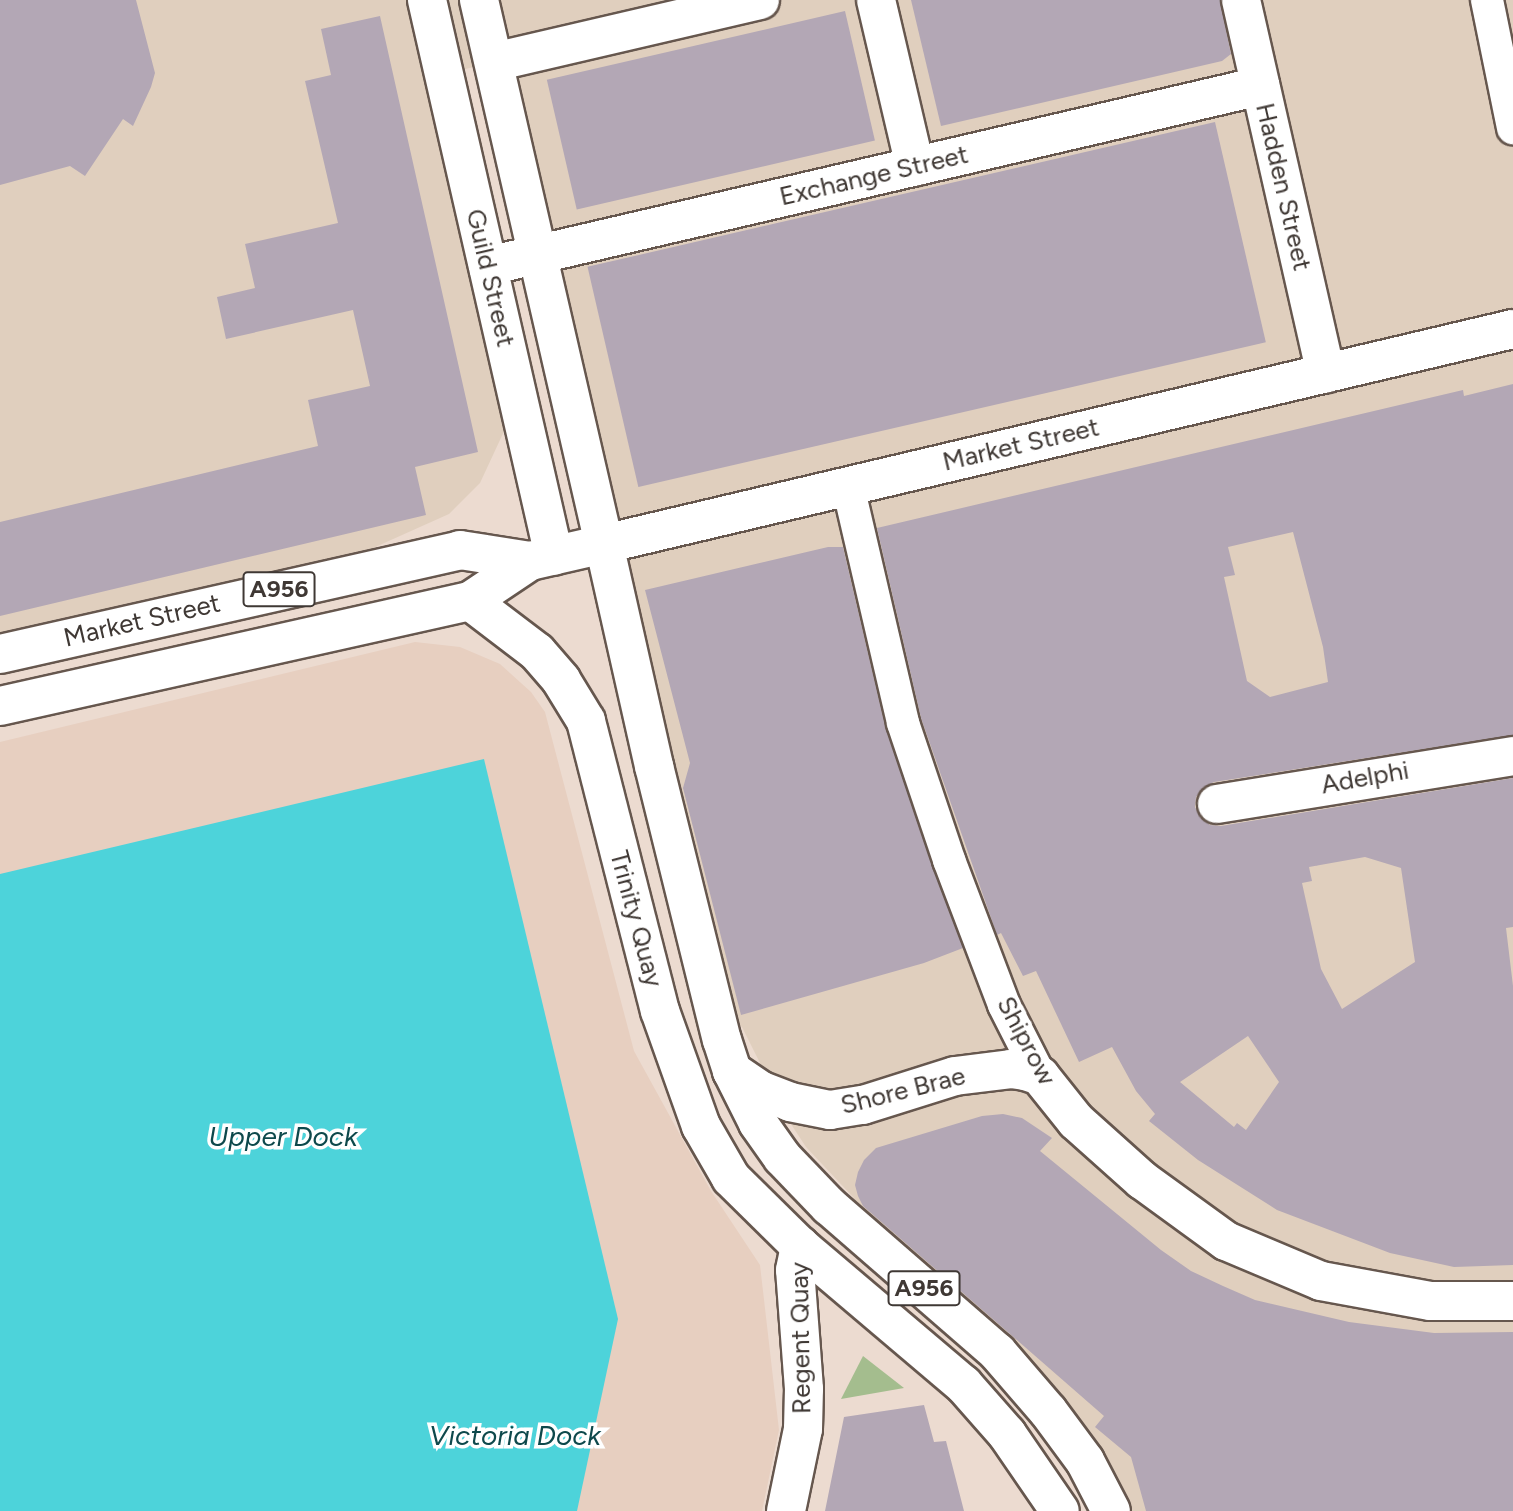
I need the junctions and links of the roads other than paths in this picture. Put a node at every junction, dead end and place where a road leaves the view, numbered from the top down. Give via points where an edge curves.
1 (427, 0) edge
2 (480, 0) edge
3 (760, 0) edge
4 (876, 0) edge
5 (1241, 0) edge
6 (1487, 0) edge
7 (494, 62) junction
8 (1260, 86) junction
9 (1513, 128) edge
10 (915, 166) junction
11 (538, 254) junction
12 (488, 266) junction
13 (1513, 329) edge
14 (1326, 373) junction
15 (848, 486) junction
16 (604, 544) junction
17 (542, 559) junction
18 (470, 601) junction
19 (0, 654) edge
20 (0, 706) edge
21 (1513, 756) edge
22 (1217, 804) dead end
23 (732, 1071) junction
24 (1040, 1076) junction
25 (800, 1246) junction
26 (1513, 1301) edge
27 (786, 1511) edge
28 (1060, 1511) edge
29 (1111, 1511) edge

1 - 12 street, Guild Street
2 - 7 street, Guild Street
3 - 7 street
4 - 10 street
5 - 8 street, Hadden Street
6 - 9 street
7 - 11 street, Guild Street
8 - 10 street, Exchange Street
8 - 14 street, Hadden Street
10 - 11 street, Exchange Street
11 - 12 street, Exchange Street
11 - 16 street, Guild Street
12 - 17 street, Guild Street
13 - 14 street, Market Street
14 - 15 street, Market Street
15 - 16 street, Market Street
15 - 24 street, Shiprow via 903,723 1004,1005
16 - 17 street, Market Street / A956
16 - 23 street, Trinity Quay / A956 via 654,766
17 - 18 street, Market Street / A956
17 - 19 street, Market Street / A956 via 460,550
18 - 20 street, Market Street / A956
18 - 25 street, Trinity Quay / A956 via 537,652 586,721 660,1011 701,1126 731,1178
21 - 22 street, Adelphi
23 - 24 street, Shore Brae via 781,1099 830,1110 863,1105 956,1076 1011,1069
23 - 29 street, A956 via 758,1123 782,1157 829,1206 997,1352 1085,1461
24 - 26 street, Shiprow via 1096,1139 1159,1193 1226,1241 1321,1281 1430,1301
25 - 27 street, Regent Quay via 795,1270 803,1429
25 - 28 street, A956 via 963,1384 1007,1434

